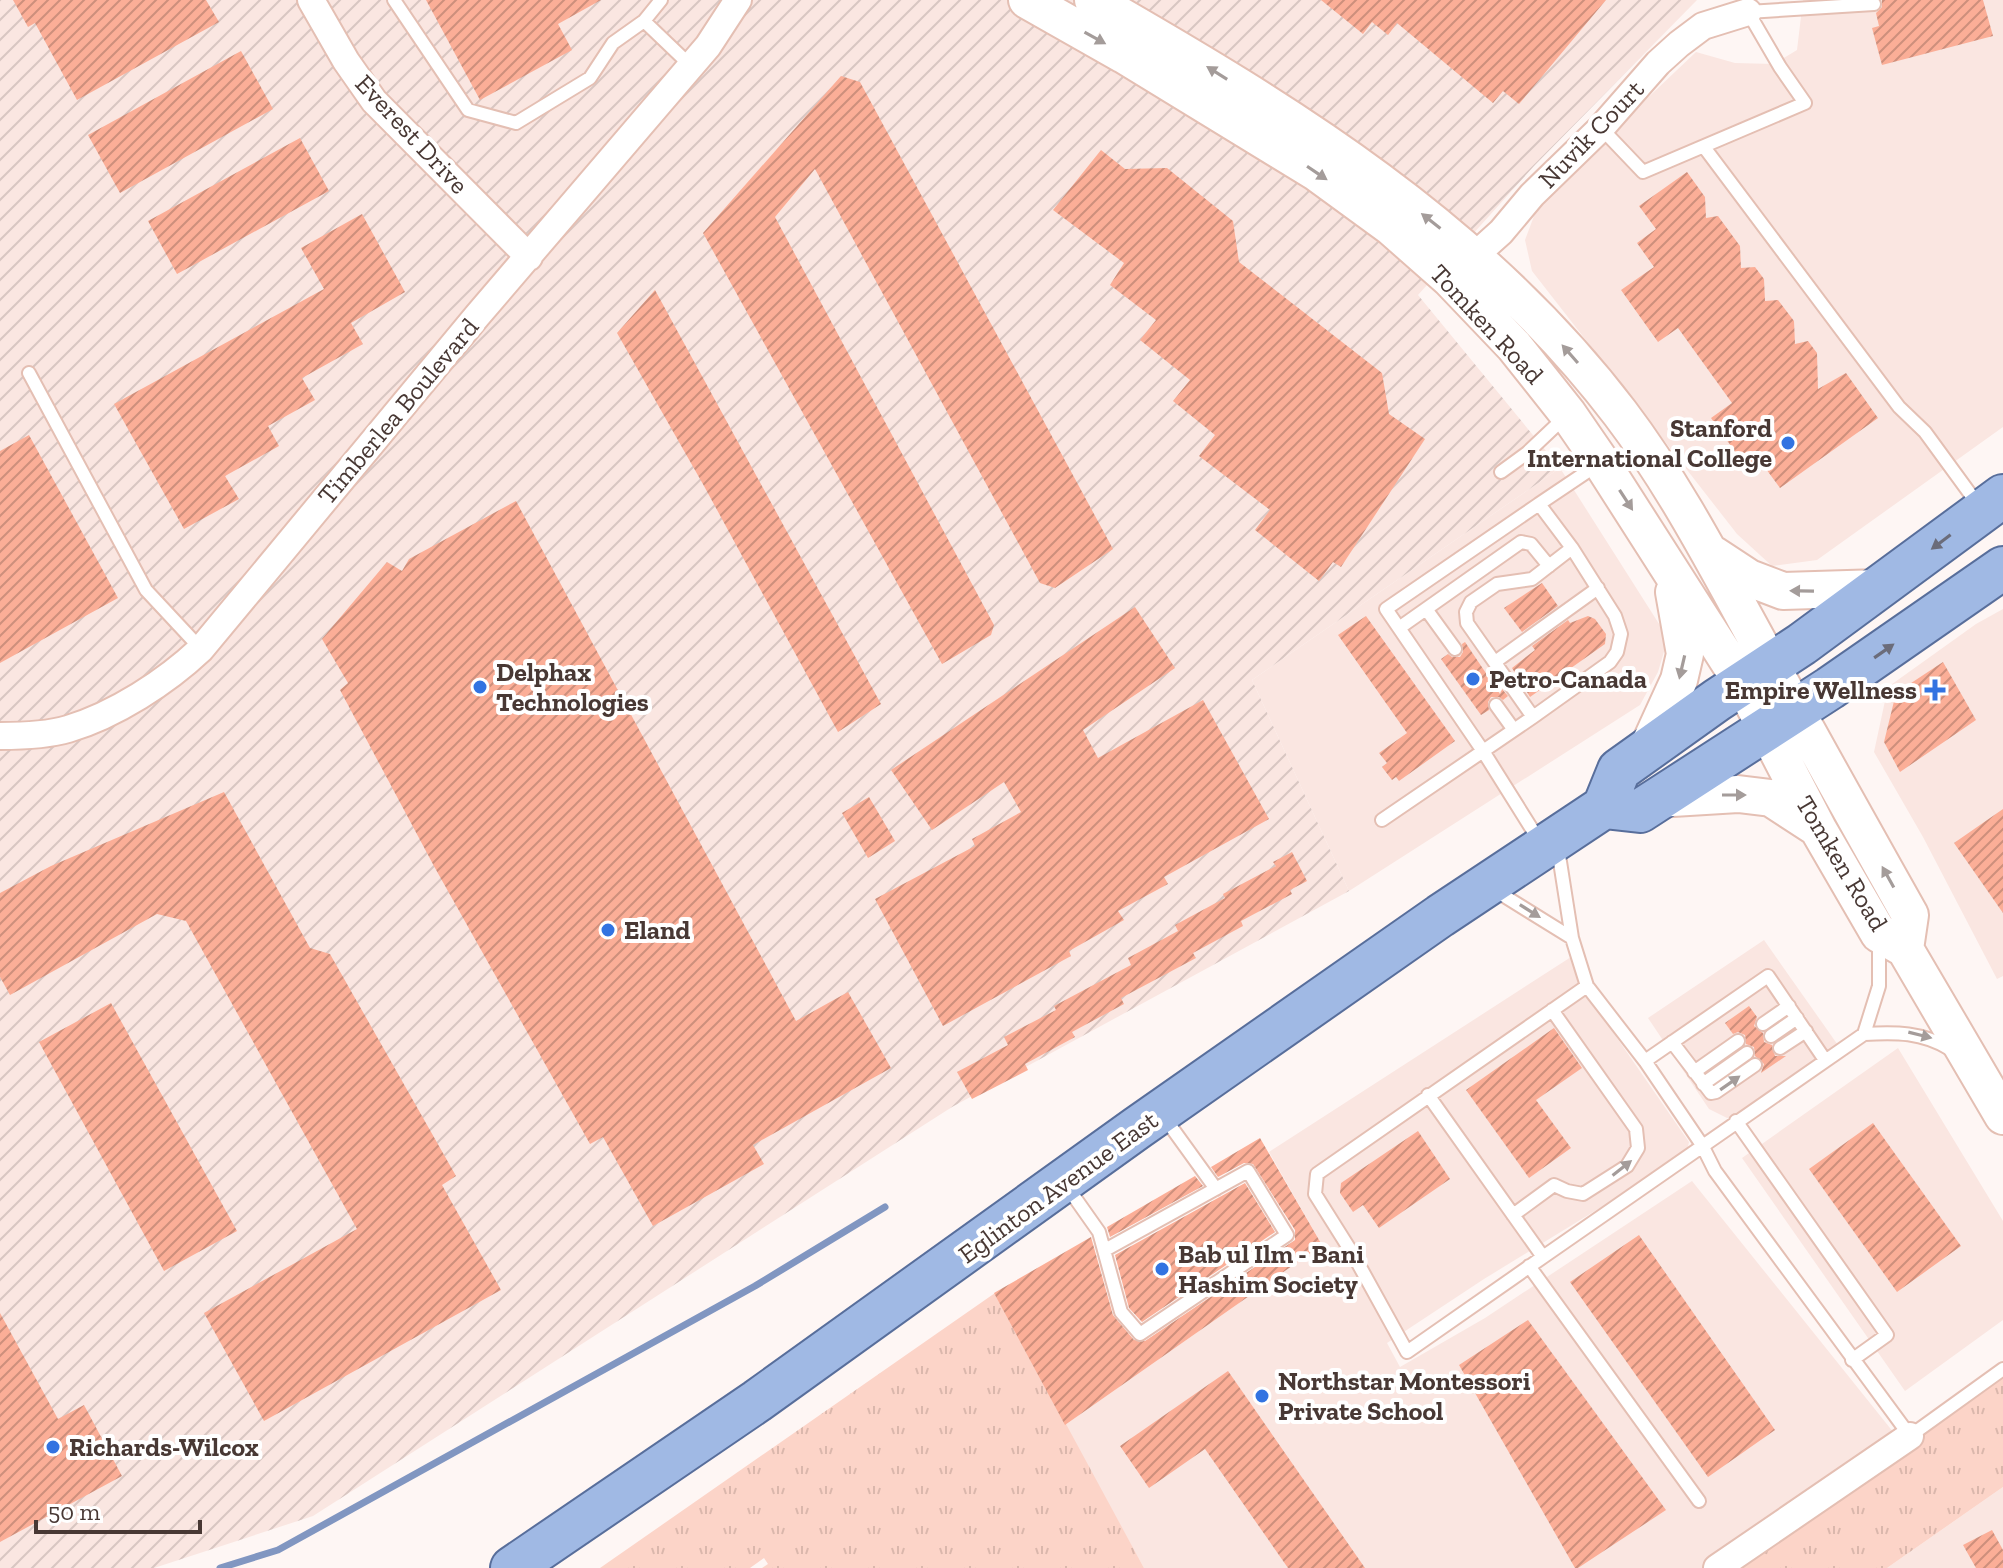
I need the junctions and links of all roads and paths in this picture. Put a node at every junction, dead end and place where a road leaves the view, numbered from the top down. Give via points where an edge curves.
1 (311, 0) edge
2 (394, 0) edge
3 (661, 0) edge
4 (738, 0) edge
5 (1027, 0) edge
6 (1093, 0) edge
7 (1874, 4) dead end
8 (1748, 12) junction
9 (644, 21) junction
10 (691, 66) junction
11 (1601, 128) junction
12 (1704, 147) junction
13 (529, 257) junction
14 (1462, 267) junction
15 (29, 373) dead end
16 (1568, 414) junction
17 (1601, 462) junction
18 (1501, 472) dead end
19 (1993, 503) edge
20 (1539, 504) junction
21 (1572, 548) junction
22 (1708, 551) junction
23 (1667, 563) junction
24 (1549, 566) junction
25 (2003, 568) edge
26 (1598, 588) junction
27 (1880, 588) junction
28 (1426, 609) junction
29 (1399, 628) junction
30 (201, 649) junction
31 (1455, 649) dead end
32 (1495, 662) junction
33 (1757, 675) junction
34 (1496, 705) dead end
35 (1533, 717) junction
36 (1781, 720) junction
37 (1514, 730) junction
38 (0, 736) edge
39 (1647, 750) junction
40 (1483, 751) junction
41 (1656, 799) junction
42 (1604, 807) junction
43 (1382, 820) dead end
44 (1818, 829) junction
45 (1550, 843) junction
46 (1487, 885) junction
47 (1572, 938) junction
48 (1892, 942) junction
49 (1587, 986) junction
50 (1789, 1006) junction
51 (1552, 1010) junction
52 (1797, 1018) junction
53 (1763, 1024) dead end
54 (1806, 1031) junction
55 (1864, 1034) junction
56 (1771, 1036) dead end
57 (1738, 1041) dead end
58 (1672, 1042) junction
59 (1780, 1048) dead end
60 (1747, 1053) dead end
61 (1825, 1060) junction
62 (1645, 1061) junction
63 (1970, 1061) junction
64 (1755, 1065) dead end
65 (1694, 1072) junction
66 (1703, 1084) junction
67 (1428, 1095) junction
68 (1161, 1112) junction
69 (2003, 1116) edge
70 (1736, 1121) junction
71 (1702, 1145) junction
72 (1063, 1182) junction
73 (1216, 1189) junction
74 (1513, 1215) junction
75 (1105, 1250) junction
76 (1543, 1257) junction
77 (1529, 1266) junction
78 (1852, 1360) junction
79 (2003, 1369) edge
80 (1910, 1436) junction
81 (1699, 1501) dead end
82 (512, 1568) edge
83 (1717, 1568) edge

1 - 13 street, Everest Drive via 374,101
2 - 9 lane via 468,110 516,123 590,78 613,43
3 - 9 lane
4 - 10 street, Timberlea Boulevard
5 -> 14 main road, Tomken Road via 1317,173 1391,227
14 -> 6 main road, Tomken Road via 1372,174
7 - 8 lane
8 - 11 street, Nuvik Court via 1703,26 1679,44
8 - 12 lane via 1805,103
9 - 10 lane
10 - 13 street, Timberlea Boulevard
11 - 12 lane via 1643,172
11 - 14 street, Nuvik Court
12 - 19 lane via 1899,407
13 - 30 street, Timberlea Boulevard
14 - 16 main road, Tomken Road via 1514,346
22 -> 14 main road, Tomken Road via 1620,414 1547,327
15 - 30 lane via 146,590
16 - 17 main road, Tomken Road
16 - 18 lane
17 - 20 lane
17 -> 23 main road, Tomken Road
19 -> 27 main road
20 - 21 lane
20 - 29 lane via 1386,609
21 - 24 lane
21 - 26 lane
27 -> 22 main road via 1783,591 1749,578
22 - 33 main road, Tomken Road
23 - 33 main road, Tomken Road
23 -> 39 main road via 1685,654
24 - 28 lane via 1531,544 1521,542
24 - 32 lane via 1530,580 1494,585 1468,605 1467,623
36 -> 25 main road
26 - 32 lane
26 - 35 lane via 1621,634 1617,652
27 - 33 main road
28 - 29 lane
28 - 31 lane
29 - 40 lane
30 - 38 street, Timberlea Boulevard via 158,684 68,729
32 - 35 lane
33 - 36 main road, Tomken Road
33 - 39 main road
34 - 37 lane
35 - 37 lane
36 - 41 main road
36 - 44 main road, Tomken Road
48 -> 36 main road, Tomken Road via 1910,915
37 - 40 lane
39 - 42 main road via 1619,770
40 - 43 lane
40 - 45 lane
41 - 42 main road via 1640,811
41 -> 44 main road via 1738,794 1771,798
42 - 45 main road, Eglinton Avenue East
44 - 48 main road, Tomken Road
45 - 46 main road, Eglinton Avenue East
45 - 47 lane
46 -> 47 lane
46 - 68 main road, Eglinton Avenue East
47 - 49 lane
48 - 55 lane
48 - 63 main road, Tomken Road
49 - 51 lane
49 - 62 lane
50 - 52 lane
50 - 53 lane
50 - 58 lane via 1768,976
51 - 67 lane
74 -> 51 lane via 1554,1185 1572,1193 1590,1191 1631,1162 1639,1143 1636,1129
52 - 54 lane
52 - 56 lane
54 - 59 lane
54 - 61 lane
55 - 61 lane
55 -> 63 lane via 1905,1032 1934,1039
57 - 65 lane
58 - 62 lane
58 - 65 lane
60 - 66 lane
61 - 70 lane
62 - 71 lane
63 - 69 main road, Tomken Road
66 -> 64 lane via 1716,1092
65 - 66 lane
67 - 74 lane
67 - 77 lane via 1317,1174 1315,1194 1407,1352
68 - 72 main road, Eglinton Avenue East
68 - 73 lane
70 - 71 lane
70 - 78 lane via 1887,1335
71 - 76 lane
71 - 78 lane via 1715,1171
72 - 75 lane via 1099,1232
72 - 82 main road, Eglinton Avenue East
73 - 75 lane
73 - 75 lane via 1248,1171 1287,1235 1140,1334 1121,1312
74 - 76 lane
76 - 77 lane
77 - 81 lane
78 - 80 lane
79 - 80 lane
80 - 83 street

